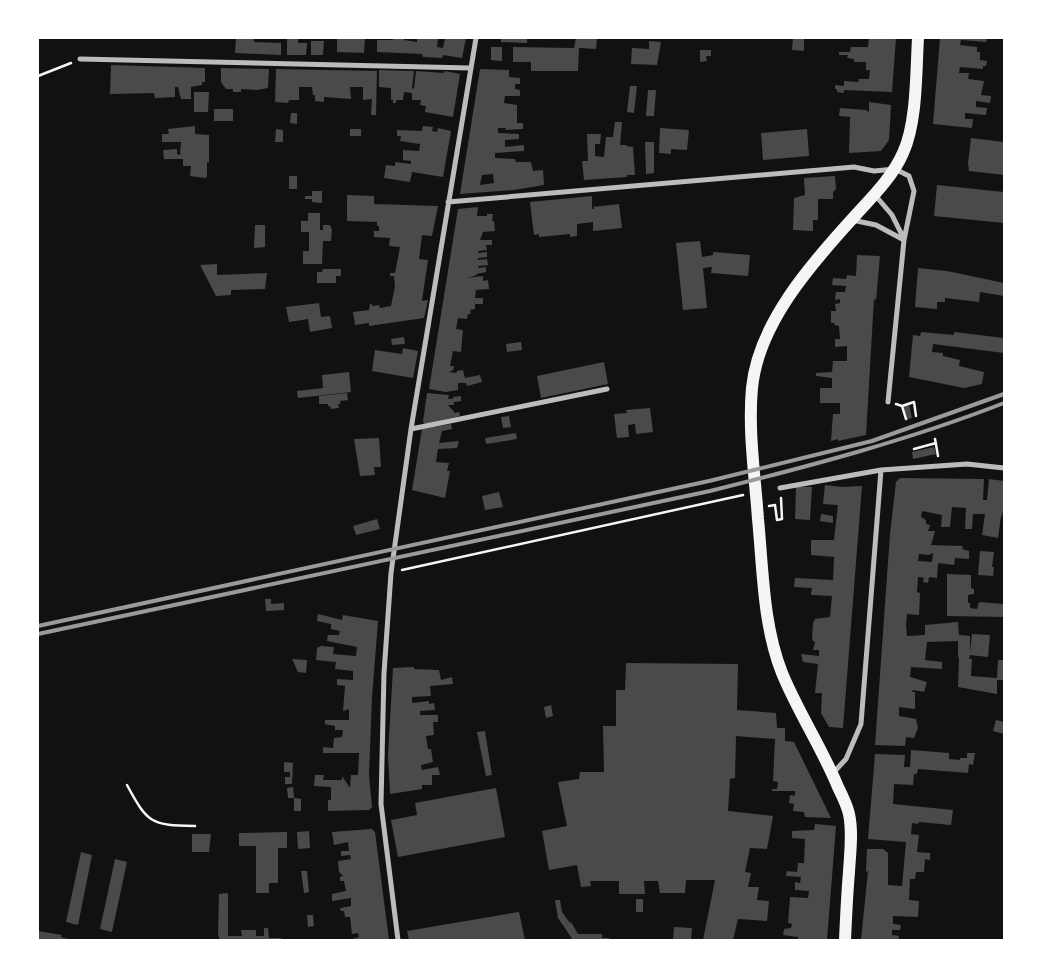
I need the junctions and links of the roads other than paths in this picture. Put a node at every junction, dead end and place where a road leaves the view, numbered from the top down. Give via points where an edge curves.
1 (476, 38) edge
2 (918, 38) edge
3 (80, 59) road end
4 (470, 68) junction
5 (895, 169) junction
6 (874, 195) junction
7 (448, 202) junction
8 (852, 220) junction
9 (904, 240) junction
10 (607, 389) dead end
11 (888, 402) dead end
12 (411, 429) junction
13 (1004, 468) edge
14 (881, 470) junction
15 (780, 488) road end
16 (832, 773) junction
17 (398, 940) edge
18 (845, 940) edge

1 - 4 street
2 - 5 main road via 912,126
3 - 4 street
4 - 7 street
5 - 6 main road
5 - 7 street via 874,171 854,167
5 - 9 street via 908,176 914,191
6 - 8 main road
6 - 9 street via 892,215
7 - 12 street
8 - 9 street via 876,225
8 - 16 main road via 805,275 774,321 757,362 750,407 764,580 773,644 791,695
9 - 11 street
10 - 12 street
12 - 17 street via 390,573 380,804
13 - 14 street via 967,464
14 - 15 street
14 - 16 street via 861,724 846,759
16 - 18 main road via 849,812 851,828

